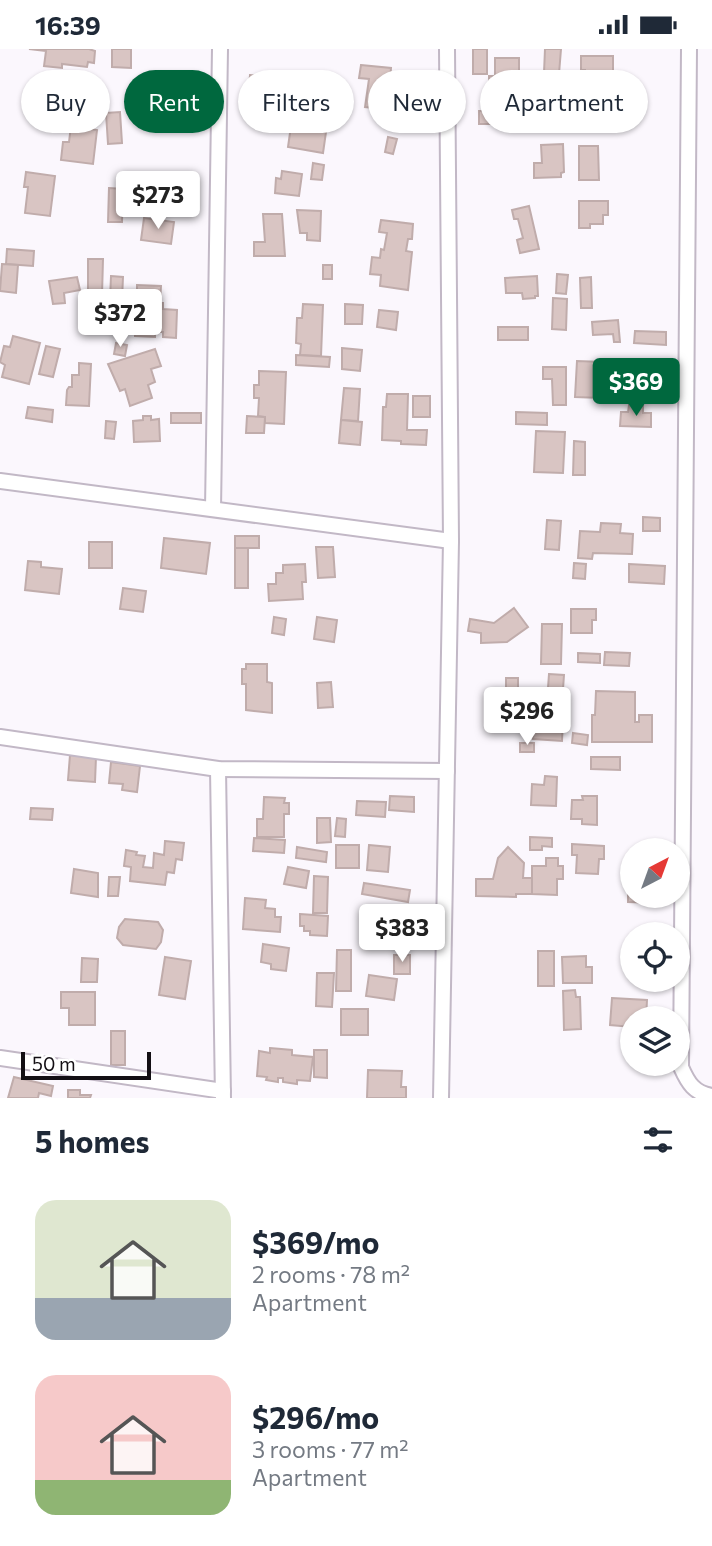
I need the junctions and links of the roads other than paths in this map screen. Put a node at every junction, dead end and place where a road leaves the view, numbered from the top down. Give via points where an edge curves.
1 (220, 49) edge
2 (447, 49) edge
3 (690, 49) edge
4 (0, 481) edge
5 (213, 509) junction
6 (451, 541) junction
7 (0, 737) edge
8 (218, 769) junction
9 (447, 771) junction
10 (0, 1058) edge
11 (691, 1094) edge
12 (223, 1095) edge
13 (712, 1096) edge
14 (441, 1098) edge

1 - 5 street
2 - 6 street
3 - 11 street via 681,1067
4 - 5 street
5 - 6 street
6 - 9 street
7 - 8 street
8 - 9 street
8 - 12 street
9 - 14 street
10 - 12 street
11 - 13 street

